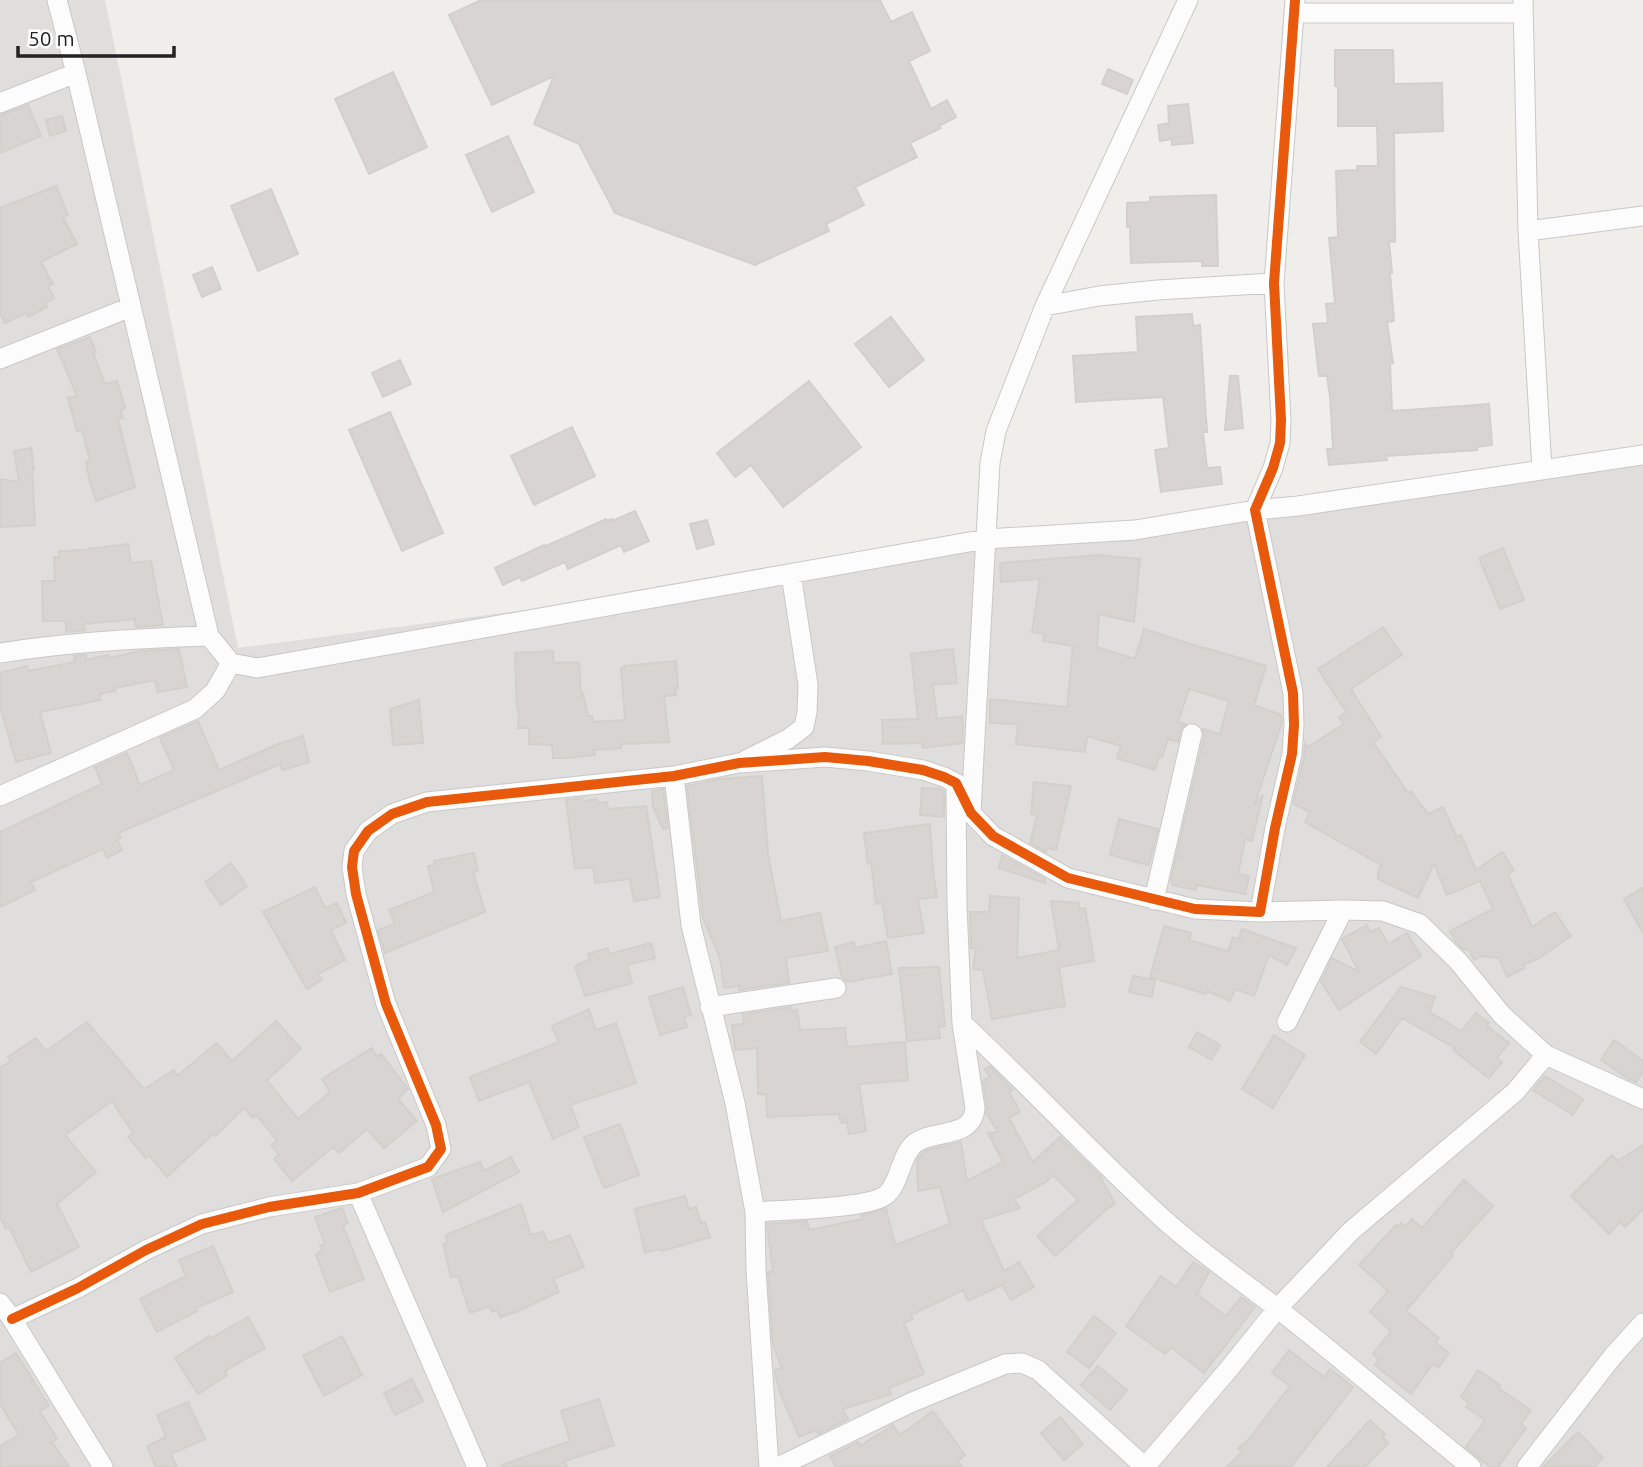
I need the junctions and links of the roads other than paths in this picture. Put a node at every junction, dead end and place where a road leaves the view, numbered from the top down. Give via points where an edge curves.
1 (57, 0) edge
2 (1188, 0) edge
3 (1296, 6) edge
4 (1523, 6) edge
5 (76, 73) junction
6 (0, 103) edge
7 (1643, 216) edge
8 (1528, 231) junction
9 (1273, 284) junction
10 (1045, 306) junction
11 (131, 307) junction
12 (0, 359) edge
13 (1643, 455) edge
14 (1542, 470) junction
15 (1255, 510) junction
16 (986, 539) junction
17 (791, 574) junction
18 (209, 636) junction
19 (0, 653) edge
20 (232, 663) junction
21 (1192, 734) dead end
22 (739, 763) junction
23 (674, 776) junction
24 (956, 783) junction
25 (0, 796) edge
26 (971, 813) junction
27 (1154, 900) junction
28 (1343, 910) junction
29 (1260, 912) junction
30 (836, 988) dead end
31 (710, 1007) junction
32 (1287, 1022) dead end
33 (962, 1023) junction
34 (1546, 1055) junction
35 (1643, 1099) edge
36 (358, 1193) junction
37 (755, 1212) junction
38 (1277, 1308) junction
39 (6, 1311) edge
40 (1643, 1323) edge
41 (103, 1467) edge
42 (477, 1467) edge
43 (769, 1467) edge
44 (778, 1467) edge
45 (1471, 1467) edge
46 (1527, 1467) edge

1 - 5 street
2 - 10 street
3 - 4 street
3 - 9 street
4 - 8 street
5 - 6 street
5 - 11 street
7 - 8 street
8 - 14 street
9 - 10 street via 1158,290
9 - 15 street via 1280,443
10 - 16 street via 996,431 989,463
11 - 12 street
11 - 18 street
13 - 14 street
14 - 15 street
15 - 16 street via 1135,530
15 - 29 street via 1293,692 1294,724
16 - 17 street
16 - 26 street
17 - 20 street via 257,668
17 - 22 street via 808,685 804,727
18 - 19 street via 127,639
18 - 20 street
20 - 25 street via 215,691 195,709
21 - 27 street
22 - 23 street
22 - 24 street via 825,757 923,770
23 - 31 street via 691,925
23 - 36 street via 427,802 392,814 368,831 354,850 356,894 386,1004 436,1125 441,1149 428,1167
24 - 26 street
24 - 33 street
26 - 27 street via 993,836 1068,878
27 - 29 street via 1195,909
28 - 29 street
28 - 32 street
28 - 34 street via 1382,911 1420,923 1502,1015
30 - 31 street
31 - 37 street via 735,1103
33 - 37 street via 975,1108 970,1123 913,1144 891,1189 876,1200
33 - 38 street via 1161,1217
34 - 35 street
34 - 38 street via 1515,1092 1351,1231
36 - 39 street via 269,1207 202,1224 78,1288
36 - 42 street
37 - 43 street
38 - 44 street via 1145,1467 1038,1370 1022,1363 1005,1364 910,1403
38 - 45 street
39 - 41 street
40 - 46 street

